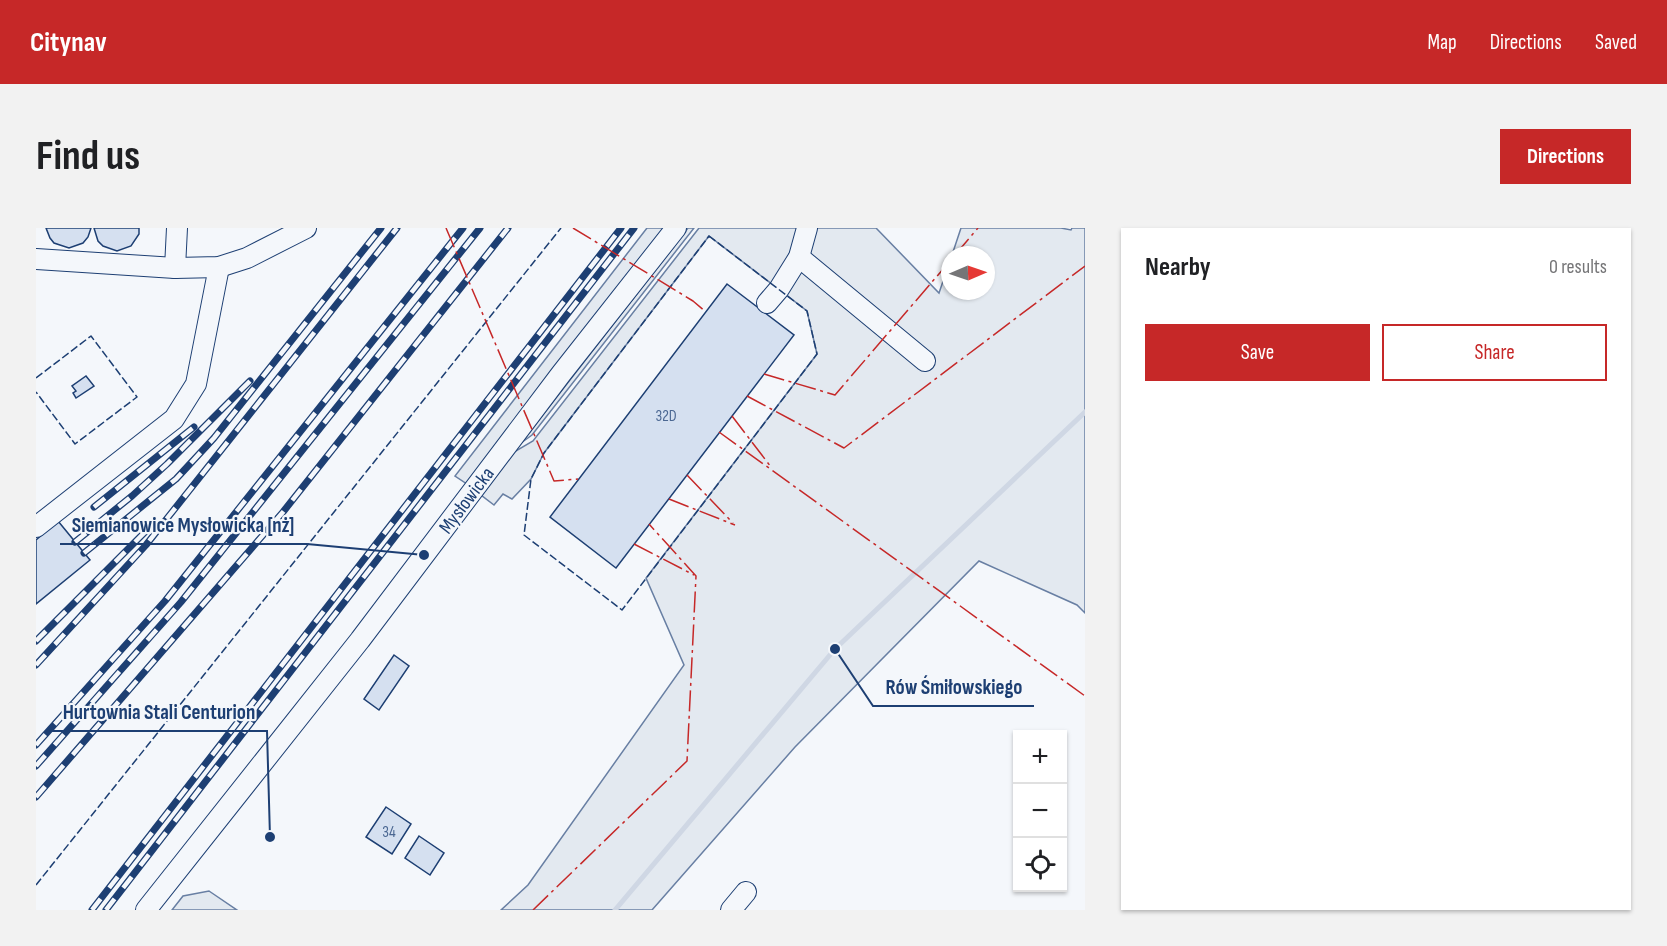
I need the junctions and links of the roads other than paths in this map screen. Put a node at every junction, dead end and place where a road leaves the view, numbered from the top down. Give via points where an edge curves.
1 (177, 228) edge
2 (306, 228) edge
3 (676, 228) edge
4 (807, 228) edge
5 (799, 257) junction
6 (36, 259) edge
7 (219, 267) junction
8 (175, 268) junction
9 (767, 303) dead end
10 (926, 361) dead end
11 (36, 527) edge
12 (746, 892) dead end
13 (146, 910) edge
14 (731, 910) edge

1 - 8 street
2 - 7 street via 247,258
3 - 13 street, Mysłowicka via 360,640
4 - 5 street
5 - 9 street
5 - 10 street
6 - 8 street
7 - 8 street
7 - 11 street via 196,384 185,404 174,418
12 - 14 street

